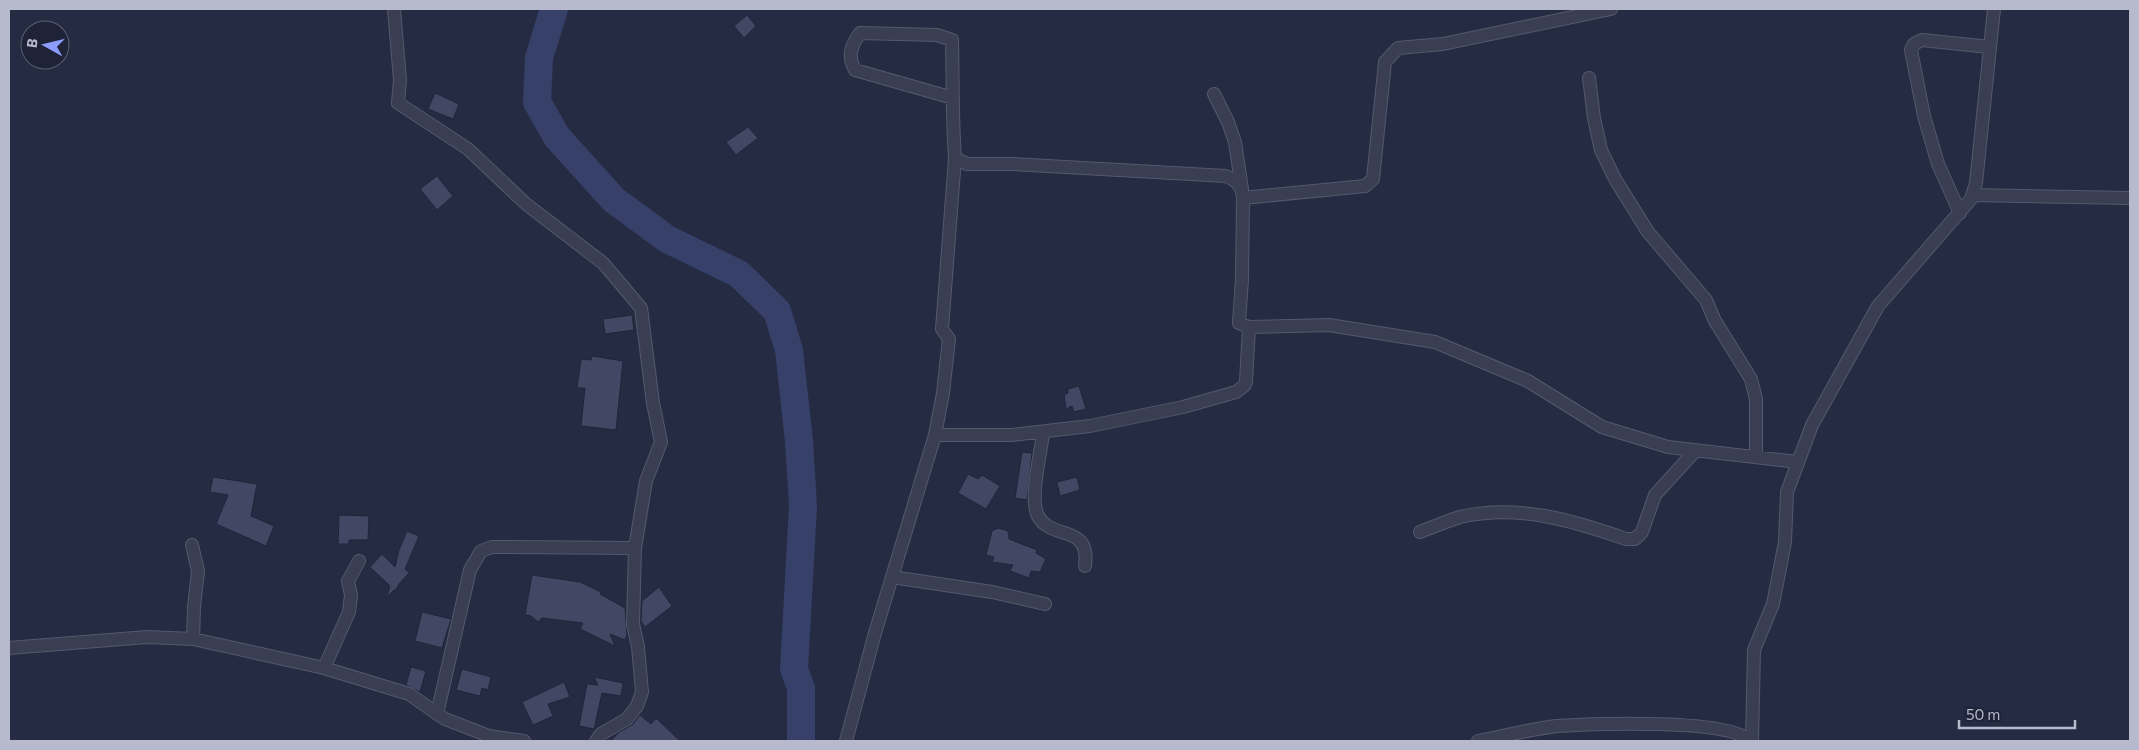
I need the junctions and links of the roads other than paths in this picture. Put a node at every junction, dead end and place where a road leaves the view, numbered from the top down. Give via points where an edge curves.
1 (394, 9) edge
2 (1612, 9) edge
3 (1994, 9) edge
4 (1990, 47) junction
5 (1589, 78) dead end
6 (1214, 94) dead end
7 (953, 98) junction
8 (955, 158) junction
9 (1242, 193) junction
10 (1972, 194) junction
11 (2130, 198) edge
12 (1960, 213) junction
13 (1249, 327) junction
14 (1043, 432) junction
15 (934, 435) junction
16 (1696, 450) junction
17 (1756, 457) junction
18 (1798, 462) junction
19 (1420, 532) dead end
20 (192, 545) dead end
21 (635, 548) junction
22 (358, 561) dead end
23 (1085, 566) dead end
24 (892, 577) junction
25 (1045, 604) dead end
26 (194, 639) junction
27 (9, 648) edge
28 (324, 668) junction
29 (437, 714) junction
30 (524, 741) edge
31 (596, 741) edge
32 (846, 741) edge
33 (1478, 741) edge
34 (1751, 741) edge

1 - 21 street via 400,80 398,103 468,149 526,204 604,264 641,308 661,442 646,482
2 - 9 street via 1443,44 1398,48 1385,62 1373,179 1365,186
3 - 4 street
4 - 10 street via 1976,183
4 - 12 street via 1922,40 1911,50 1924,116 1938,164
5 - 17 street via 1601,150 1614,179 1648,232 1706,300 1714,321 1751,380 1756,399
6 - 9 street via 1235,142
7 - 7 street via 952,40 937,35 860,33 851,46 849,61 855,70
7 - 8 street
8 - 9 street via 966,164 1226,176 1236,181
8 - 15 street via 942,328 949,339
9 - 13 street via 1239,323
10 - 11 street
10 - 12 street
12 - 18 street via 1878,306 1812,425
13 - 14 street via 1246,382 1236,392 1183,408
13 - 16 street via 1329,325 1435,342 1528,381 1602,426 1668,447
14 - 15 street
14 - 23 street via 1035,497 1037,515 1048,526 1080,540 1086,550
15 - 24 street
16 - 17 street
16 - 19 street via 1655,496 1642,532 1635,539 1559,518 1520,513 1471,515
17 - 18 street
18 - 34 street via 1787,492 1785,542 1773,604 1754,650
20 - 26 street via 198,571
21 - 29 street via 492,547 481,550 470,570
21 - 31 street via 633,624 642,692 627,719 601,734
22 - 28 street via 348,581 351,595 348,612
24 - 25 street via 992,592
24 - 32 street
26 - 27 street via 147,637
26 - 28 street
28 - 29 street via 408,694
29 - 30 street via 489,736
33 - 34 street via 1556,726 1661,723 1738,733

